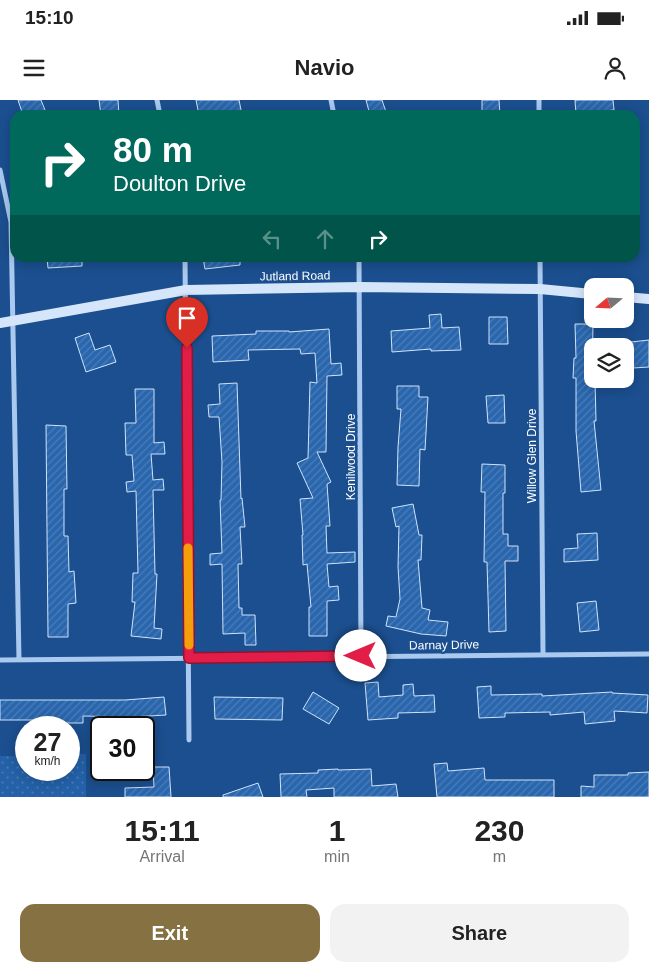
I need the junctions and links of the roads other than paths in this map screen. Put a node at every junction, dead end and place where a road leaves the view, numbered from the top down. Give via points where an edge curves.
1 (0, 170) edge
2 (10, 217) edge
3 (11, 262) edge
4 (185, 262) edge
5 (359, 262) edge
6 (540, 262) edge
7 (360, 287) junction
8 (540, 289) junction
9 (186, 290) junction
10 (584, 293) edge
11 (634, 298) edge
12 (649, 299) edge
13 (12, 320) junction
14 (0, 323) edge
15 (543, 654) junction
16 (649, 654) edge
17 (361, 656) junction
18 (189, 658) junction
19 (0, 660) edge
20 (19, 660) junction
21 (189, 740) dead end

1 - 2 street
3 - 13 street
4 - 9 street
5 - 7 street, Kenilwood Drive
6 - 8 street, Willow Glen Drive
7 - 8 street, Jutland Road
7 - 9 street, Jutland Road
7 - 17 street, Kenilwood Drive
8 - 10 street, Jutland Road
8 - 15 street, Willow Glen Drive
9 - 13 street, Jutland Road
9 - 18 street
11 - 12 street
13 - 14 street, Jutland Road
13 - 20 street
15 - 16 street, Darnay Drive
15 - 17 street, Darnay Drive
17 - 18 street, Darnay Drive
18 - 20 street, Darnay Drive
18 - 21 street
19 - 20 street, Darnay Drive

